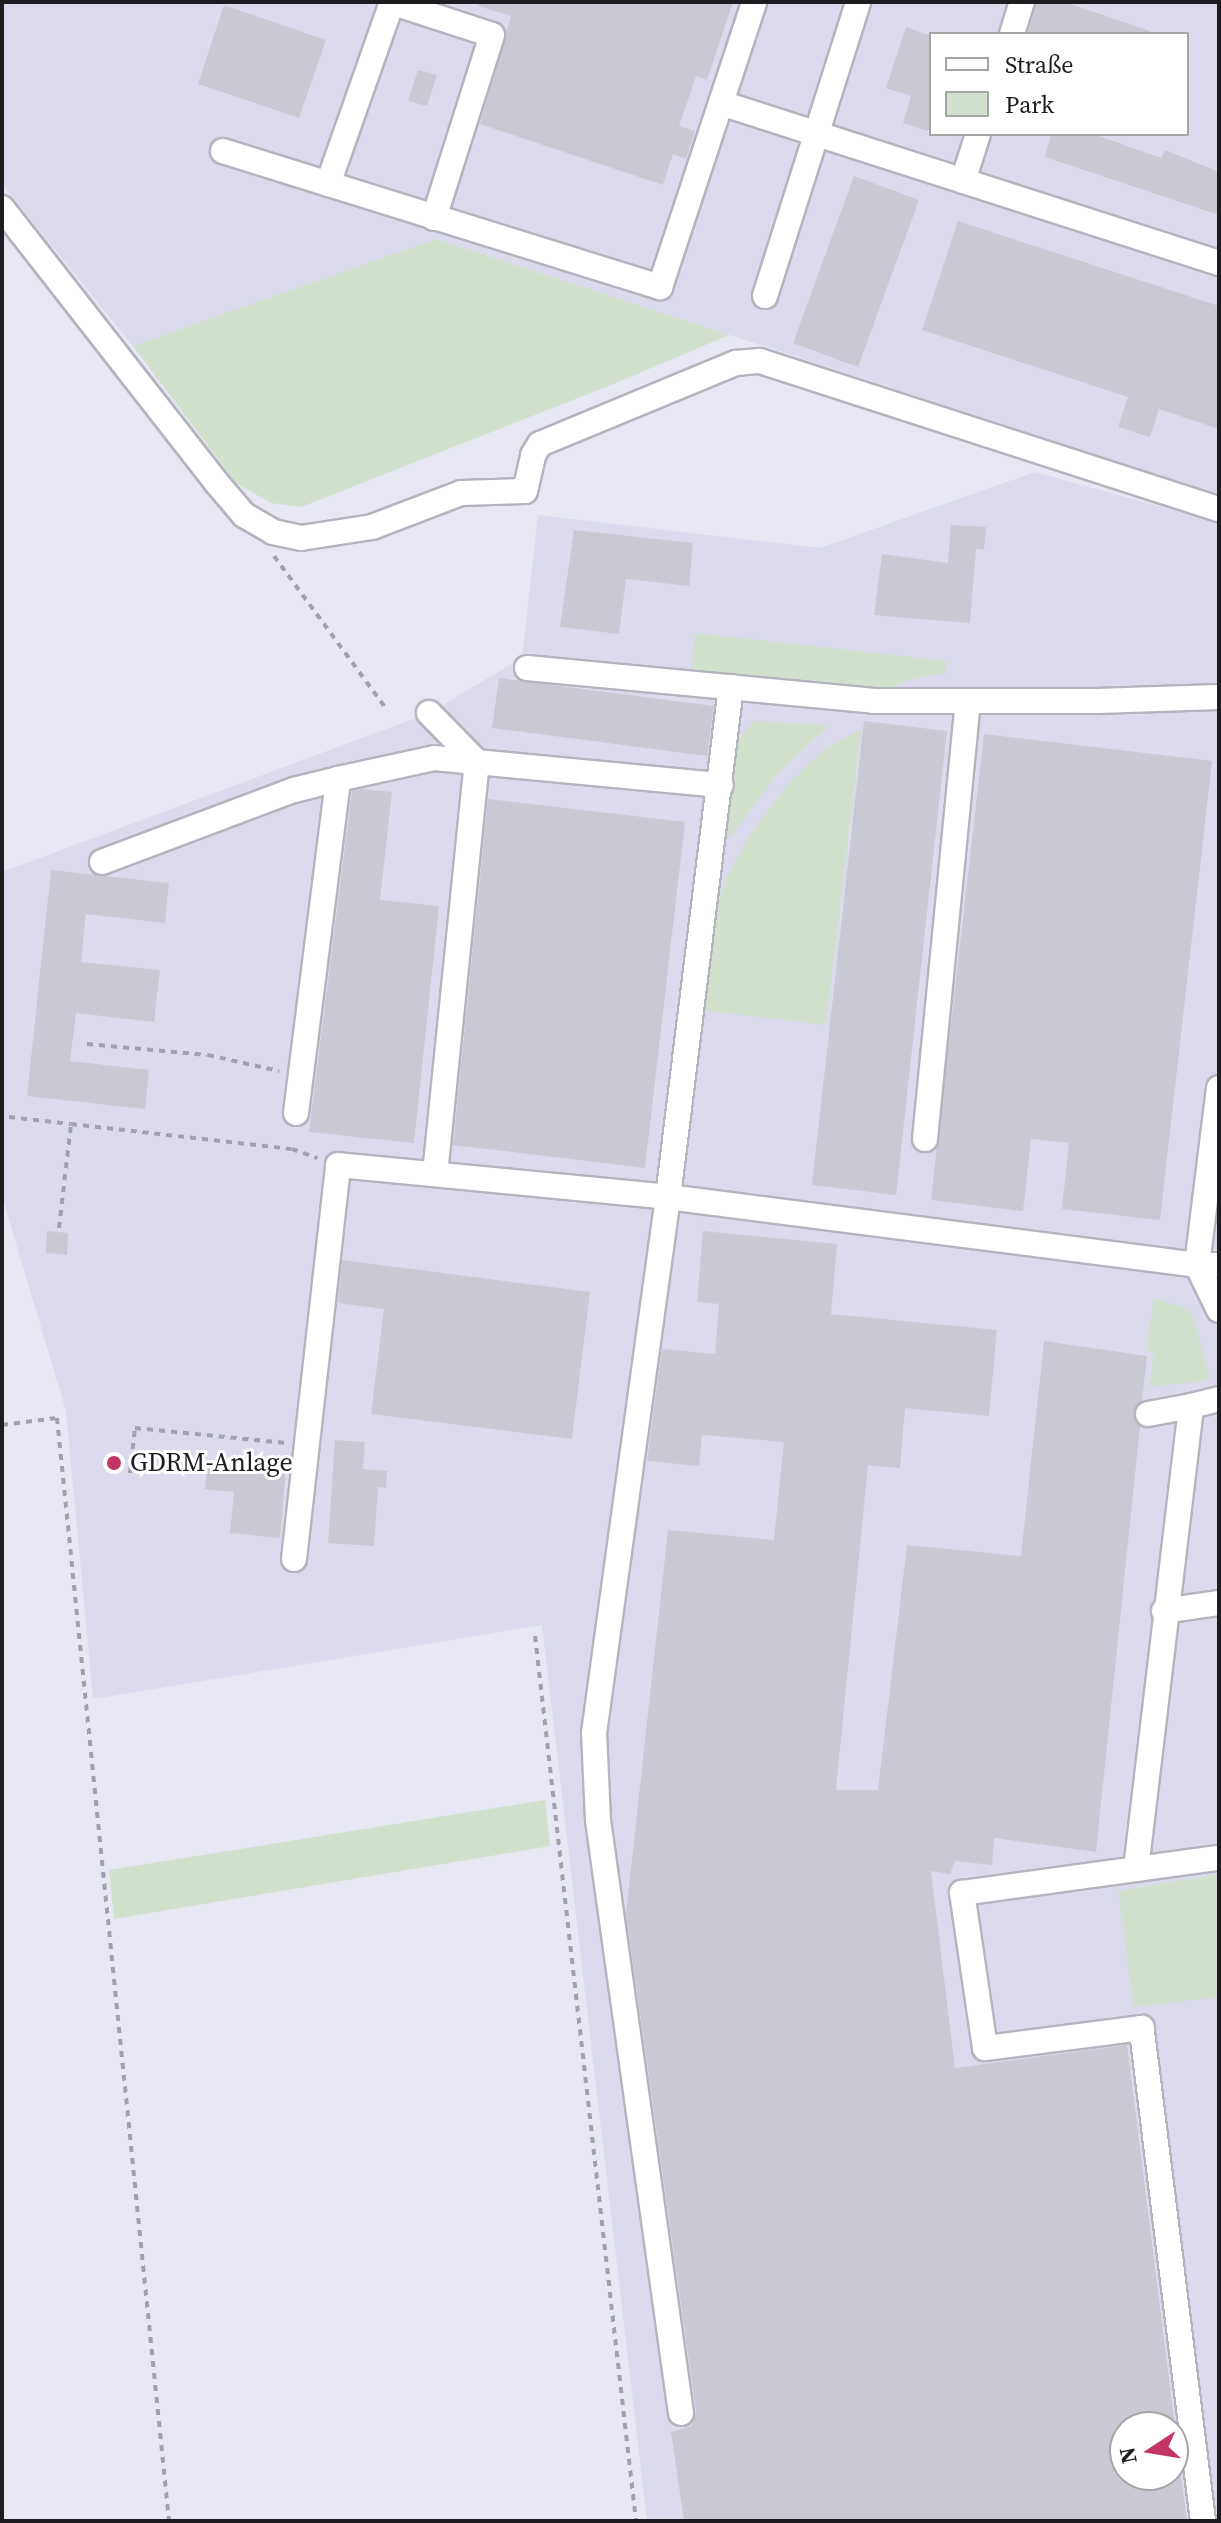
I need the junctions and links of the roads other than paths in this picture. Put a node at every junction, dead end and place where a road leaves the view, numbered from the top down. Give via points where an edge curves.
1 (391, 2) edge
2 (754, 2) edge
3 (858, 2) edge
4 (1022, 2) edge
5 (1013, 32) edge
6 (721, 103) junction
7 (816, 134) junction
8 (977, 136) edge
9 (223, 151) dead end
10 (963, 181) junction
11 (328, 184) junction
12 (2, 208) edge
13 (434, 218) junction
14 (1219, 263) edge
15 (765, 296) dead end
16 (1219, 509) edge
17 (527, 668) dead end
18 (731, 687) junction
19 (1219, 697) edge
20 (968, 702) junction
21 (429, 713) dead end
22 (477, 762) junction
23 (338, 779) junction
24 (721, 785) junction
25 (102, 862) dead end
26 (1219, 1088) edge
27 (296, 1113) dead end
28 (925, 1139) dead end
29 (435, 1174) junction
30 (668, 1197) junction
31 (1208, 1265) edge
32 (1219, 1310) edge
33 (1219, 1399) edge
34 (1191, 1406) junction
35 (1148, 1414) dead end
36 (294, 1559) dead end
37 (1219, 1603) edge
38 (1164, 1611) junction
39 (1219, 1858) edge
40 (1136, 1869) junction
41 (681, 2413) dead end
42 (1203, 2521) edge

1 - 11 lane
1 - 13 lane via 492,35
2 - 6 lane
3 - 7 lane
4 - 5 lane
6 - 7 lane
6 - 13 lane via 660,287
7 - 10 lane
7 - 15 lane
8 - 10 lane
9 - 11 lane
10 - 14 lane
11 - 13 lane
12 - 16 lane via 216,482 244,515 273,532 301,538 342,532 372,527 461,493 525,491 540,444 736,363 760,361
17 - 18 lane
18 - 20 lane via 874,701
18 - 24 lane
19 - 20 lane
20 - 28 lane
21 - 22 lane
22 - 23 lane via 434,758
22 - 24 lane
22 - 29 lane
23 - 25 lane via 294,790
23 - 27 lane
24 - 30 lane
26 - 31 lane
29 - 30 lane
29 - 36 lane via 338,1165
30 - 31 lane
30 - 41 lane via 594,1733 598,1820
31 - 32 lane
33 - 34 lane
34 - 35 lane
34 - 38 lane
37 - 38 lane
38 - 40 lane
39 - 40 lane
40 - 42 lane via 962,1893 985,2048 1142,2028

